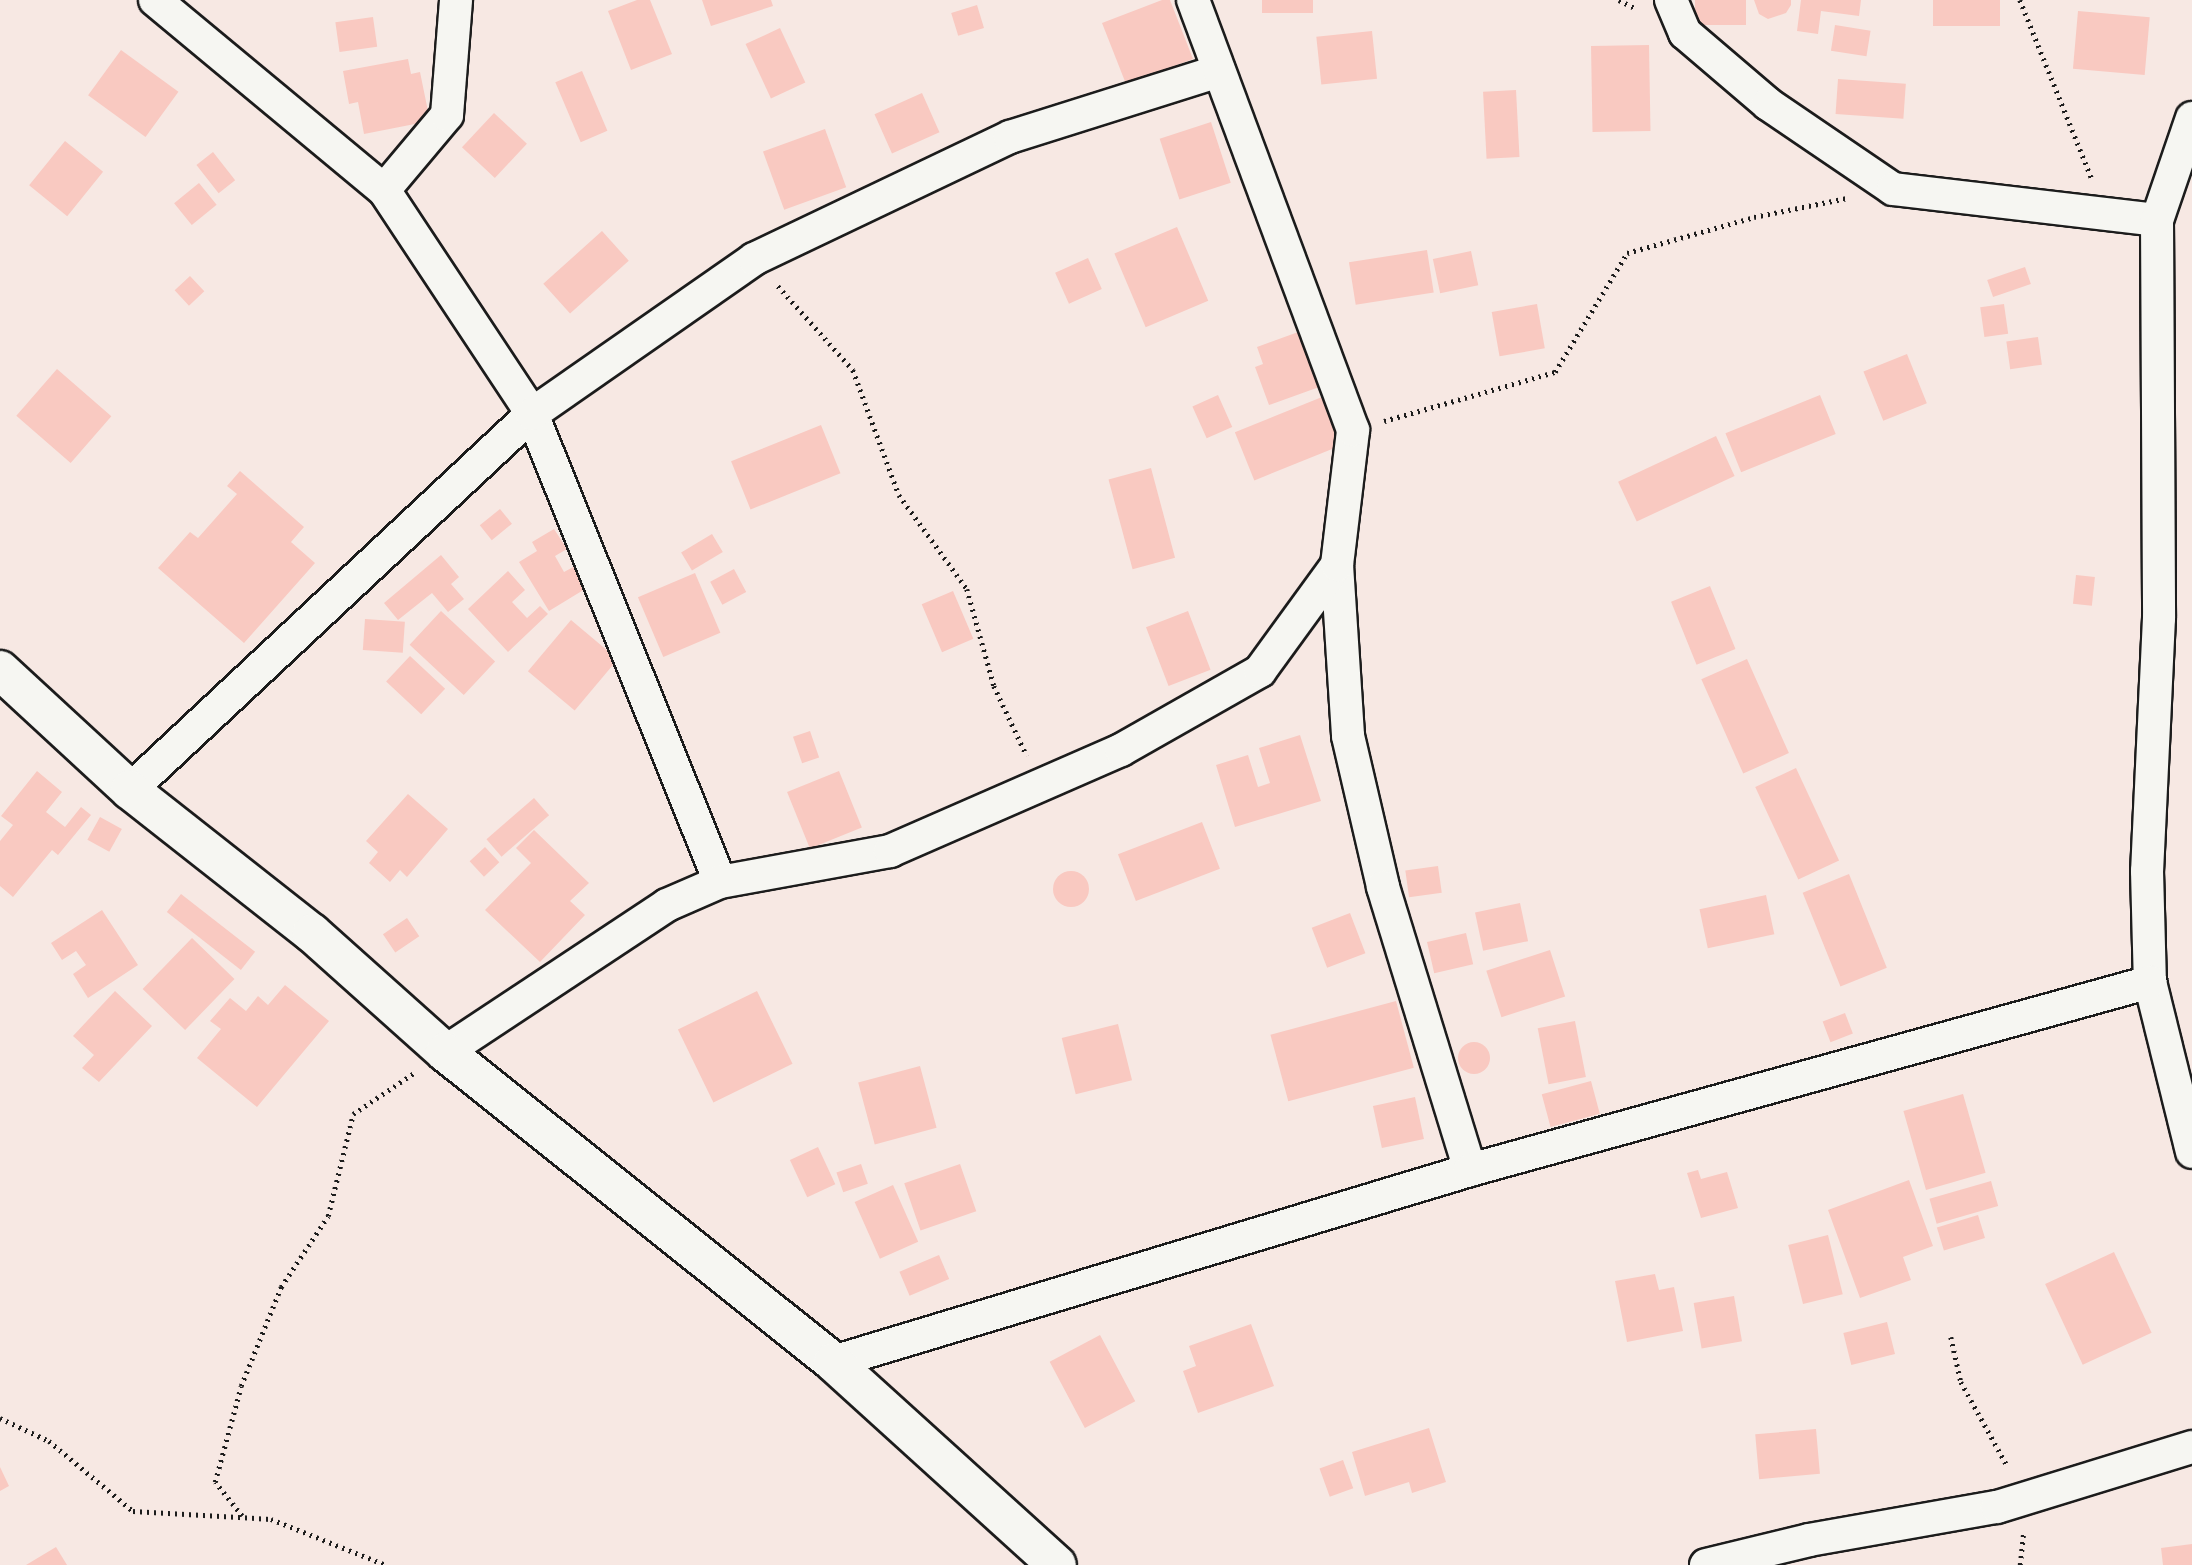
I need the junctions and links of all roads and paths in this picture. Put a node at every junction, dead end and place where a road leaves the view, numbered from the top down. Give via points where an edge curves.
1 (155, 0) edge
2 (456, 0) edge
3 (1193, 0) edge
4 (1671, 0) edge
5 (2020, 0) edge
6 (1219, 71) junction
7 (2192, 118) edge
8 (1893, 189) junction
9 (384, 190) junction
10 (2107, 216) junction
11 (2157, 220) junction
12 (754, 259) junction
13 (532, 414) junction
14 (1353, 430) junction
15 (1337, 565) junction
16 (0, 670) edge
17 (1040, 785) junction
18 (131, 790) junction
19 (720, 882) junction
20 (2150, 982) junction
21 (445, 1052) junction
22 (2192, 1152) edge
23 (1470, 1170) junction
24 (1951, 1338) dead end
25 (833, 1362) junction
26 (0, 1418) edge
27 (2192, 1447) edge
28 (2025, 1499) junction
29 (242, 1516) junction
30 (386, 1565) edge
31 (1056, 1565) edge
32 (1706, 1565) edge
33 (2020, 1565) edge

1 - 9 street
2 - 9 street via 447,115
3 - 6 street
4 - 8 street via 1685,33 1695,42 1768,104
5 - 10 path
6 - 12 street via 1010,137
6 - 14 street
7 - 11 street
8 - 10 street
8 - 14 path via 1754,217 1627,253 1555,372
9 - 13 street
10 - 11 street
11 - 20 street via 2159,618 2147,871
12 - 13 street
12 - 17 path via 853,370 899,495 967,589 994,686
13 - 18 street
13 - 19 street
14 - 15 street
15 - 17 street via 1260,671 1121,750
15 - 23 street via 1348,736 1383,887
16 - 18 main road
17 - 19 street via 890,851
18 - 21 main road via 312,933
19 - 21 street via 627,928
20 - 22 street
20 - 23 street
21 - 25 main road
21 - 29 path via 353,1114 328,1216 281,1287 241,1386 215,1482
23 - 25 street
24 - 28 path via 1961,1382
25 - 31 main road
26 - 29 path via 49,1441 134,1511
27 - 28 street
28 - 32 street
28 - 33 path
29 - 30 path via 271,1519

